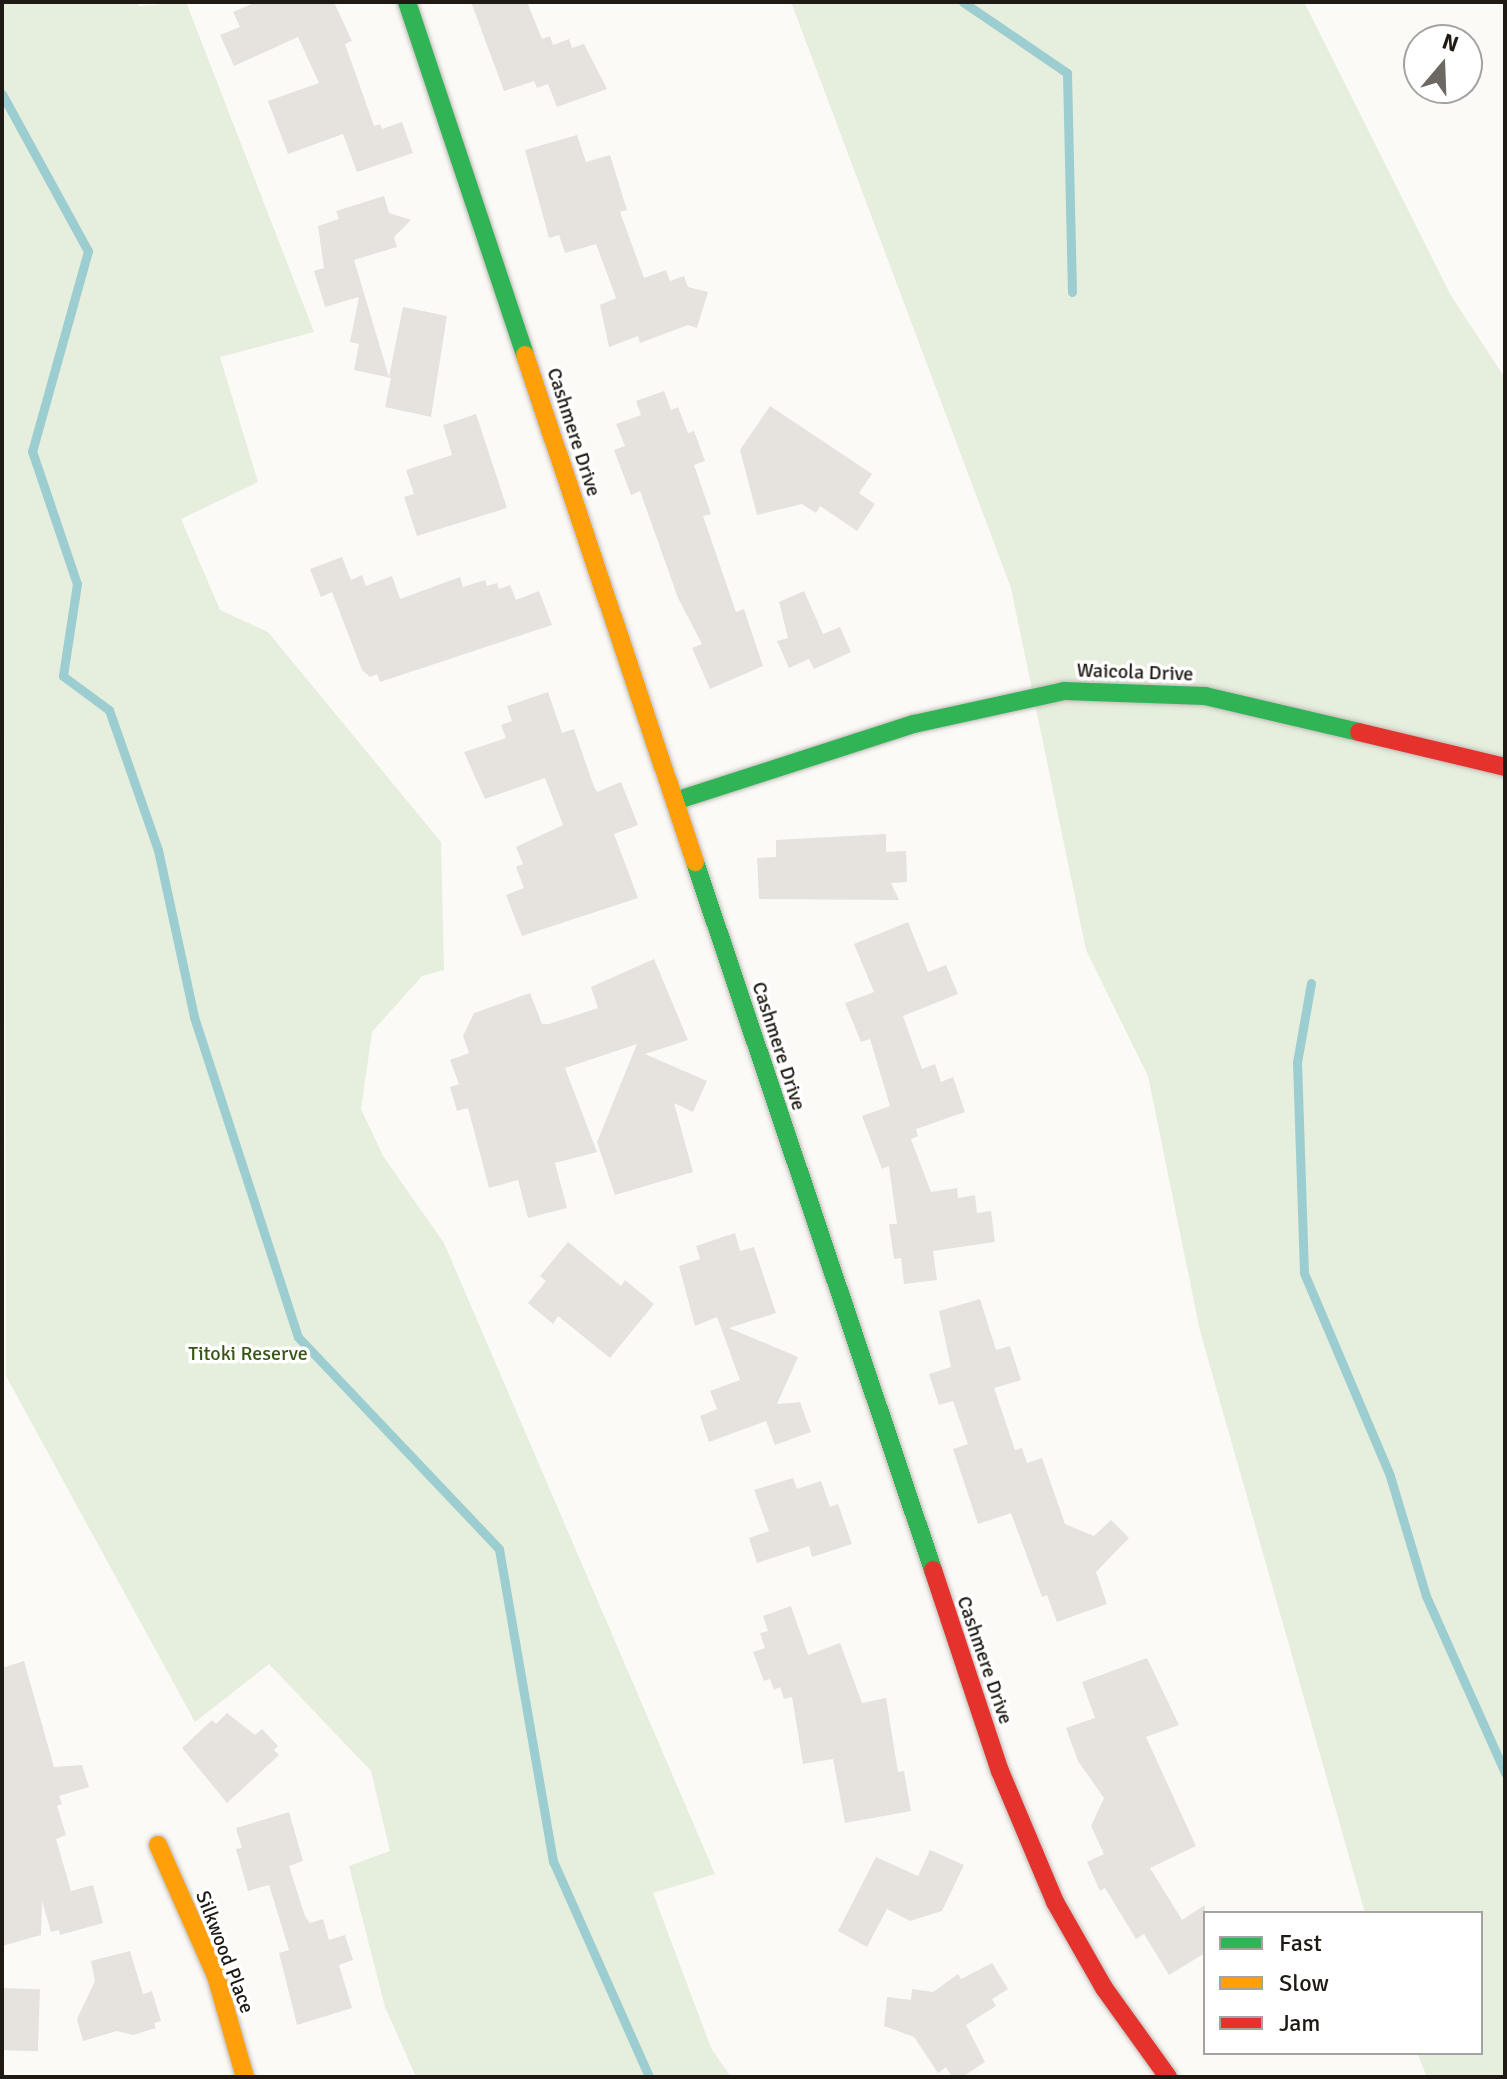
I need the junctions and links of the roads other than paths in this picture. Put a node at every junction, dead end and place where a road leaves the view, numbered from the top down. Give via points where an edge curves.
1 (407, 2) edge
2 (1505, 767) edge
3 (675, 801) junction
4 (158, 1845) dead end
5 (245, 2077) edge
6 (1168, 2077) edge

1 - 3 street, Cashmere Drive
2 - 3 street, Waicola Drive via 1205,696 1064,691 914,724
3 - 6 street, Cashmere Drive via 1000,1771 1055,1902 1104,1988
4 - 5 street, Silkwood Place via 216,1976

